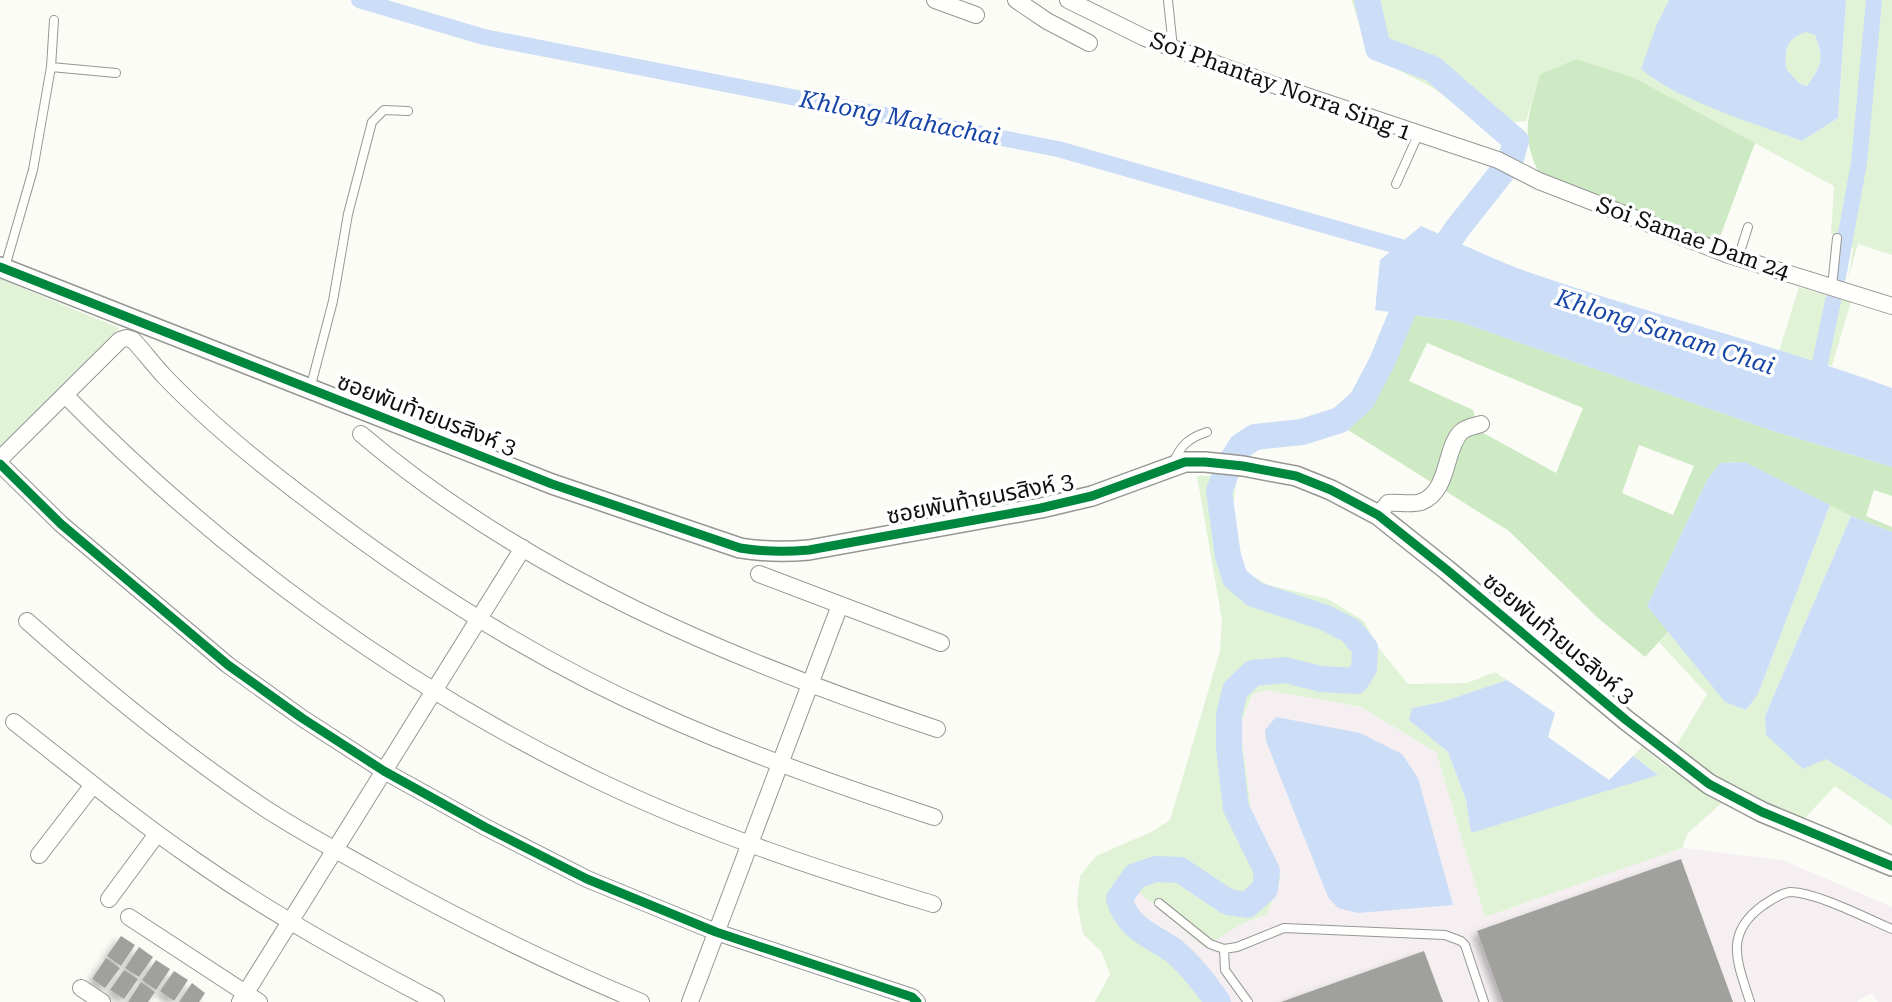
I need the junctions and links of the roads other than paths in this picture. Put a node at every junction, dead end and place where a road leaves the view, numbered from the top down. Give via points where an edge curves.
1 (937, 0) edge
2 (1016, 0) edge
3 (1069, 0) edge
4 (1168, 0) edge
5 (976, 15) dead end
6 (54, 20) dead end
7 (1089, 43) dead end
8 (1173, 48) junction
9 (51, 67) junction
10 (116, 73) dead end
11 (408, 111) dead end
12 (1418, 135) junction
13 (1497, 160) joint
14 (1396, 184) dead end
15 (1748, 227) dead end
16 (1837, 238) dead end
17 (1738, 258) junction
18 (2, 268) edge
19 (1832, 288) junction
20 (1892, 306) edge
21 (310, 389) junction
22 (65, 395) junction
23 (1481, 424) dead end
24 (1207, 432) dead end
25 (361, 435) dead end
26 (0, 459) edge
27 (0, 464) edge
28 (1172, 466) junction
29 (1378, 515) junction
30 (523, 548) junction
31 (759, 574) dead end
32 (840, 605) junction
33 (478, 619) junction
34 (27, 621) dead end
35 (941, 643) dead end
36 (809, 685) junction
37 (434, 690) junction
38 (14, 722) dead end
39 (937, 729) dead end
40 (780, 764) junction
41 (384, 771) junction
42 (93, 785) junction
43 (934, 817) dead end
44 (157, 834) junction
45 (750, 844) junction
46 (335, 850) junction
47 (39, 855) dead end
48 (1892, 866) edge
49 (109, 899) dead end
50 (1159, 903) dead end
51 (933, 904) dead end
52 (129, 917) dead end
53 (290, 922) junction
54 (1892, 929) edge
55 (716, 932) junction
56 (1224, 949) junction
57 (81, 988) dead end
58 (248, 999) edge
59 (103, 1002) edge
60 (436, 1002) edge
61 (641, 1002) edge
62 (690, 1002) edge
63 (916, 1002) edge
64 (1248, 1002) edge
65 (1484, 1002) edge
66 (1750, 1002) edge

1 - 5 street
2 - 7 street
3 - 8 street, Soi Phantay Norra Sing 1
4 - 8 lane
6 - 9 lane
8 - 12 street, Soi Phantay Norra Sing 1
9 - 10 lane
9 - 18 lane via 33,170
11 - 21 lane via 384,110 372,122
12 - 13 street, Soi Phantay Norra Sing 1
12 - 14 lane
13 - 17 street, Soi Samae Dam 24 via 1539,181
15 - 17 lane
16 - 19 lane
17 - 19 street, Soi Samae Dam 24
18 - 21 street, ซอยพันท้ายนรสิงห์ 3
19 - 20 street, Soi Samae Dam 24
21 - 28 street, ซอยพันท้ายนรสิงห์ 3 via 564,488 760,552 809,550 1041,508 1092,496
22 - 26 street
22 - 33 street via 120,340 133,340 196,407 282,481 380,555
22 - 37 street via 209,529 351,637
23 - 29 street via 1460,432 1431,495 1420,502 1388,503
24 - 28 lane via 1186,442
25 - 30 street via 463,512
27 - 41 street via 61,524 228,665
28 - 29 street, ซอยพันท้ายนรสิงห์ 3 via 1205,462 1296,476
29 - 48 street, ซอยพันท้ายนรสิงห์ 3 via 1709,784 1762,812
30 - 33 street
30 - 36 street via 659,622
31 - 32 street
32 - 35 street
32 - 36 street
33 - 37 street
33 - 40 street via 659,714
34 - 46 street via 195,759
36 - 39 street
36 - 40 street
37 - 41 street
37 - 45 street via 602,782
38 - 42 street
40 - 43 street
40 - 45 street
41 - 46 street
41 - 55 street via 587,879
42 - 44 street
42 - 47 street
44 - 49 street
44 - 53 street
45 - 51 street
45 - 55 street
46 - 53 street
46 - 61 street via 484,930
50 - 56 lane via 1210,944
52 - 58 street
53 - 58 street
53 - 60 street
54 - 66 lane via 1809,895 1788,892 1778,897 1752,914 1735,946
55 - 62 street
55 - 63 street
56 - 64 lane via 1225,971
56 - 65 lane via 1284,928 1445,935 1465,945
57 - 59 street

